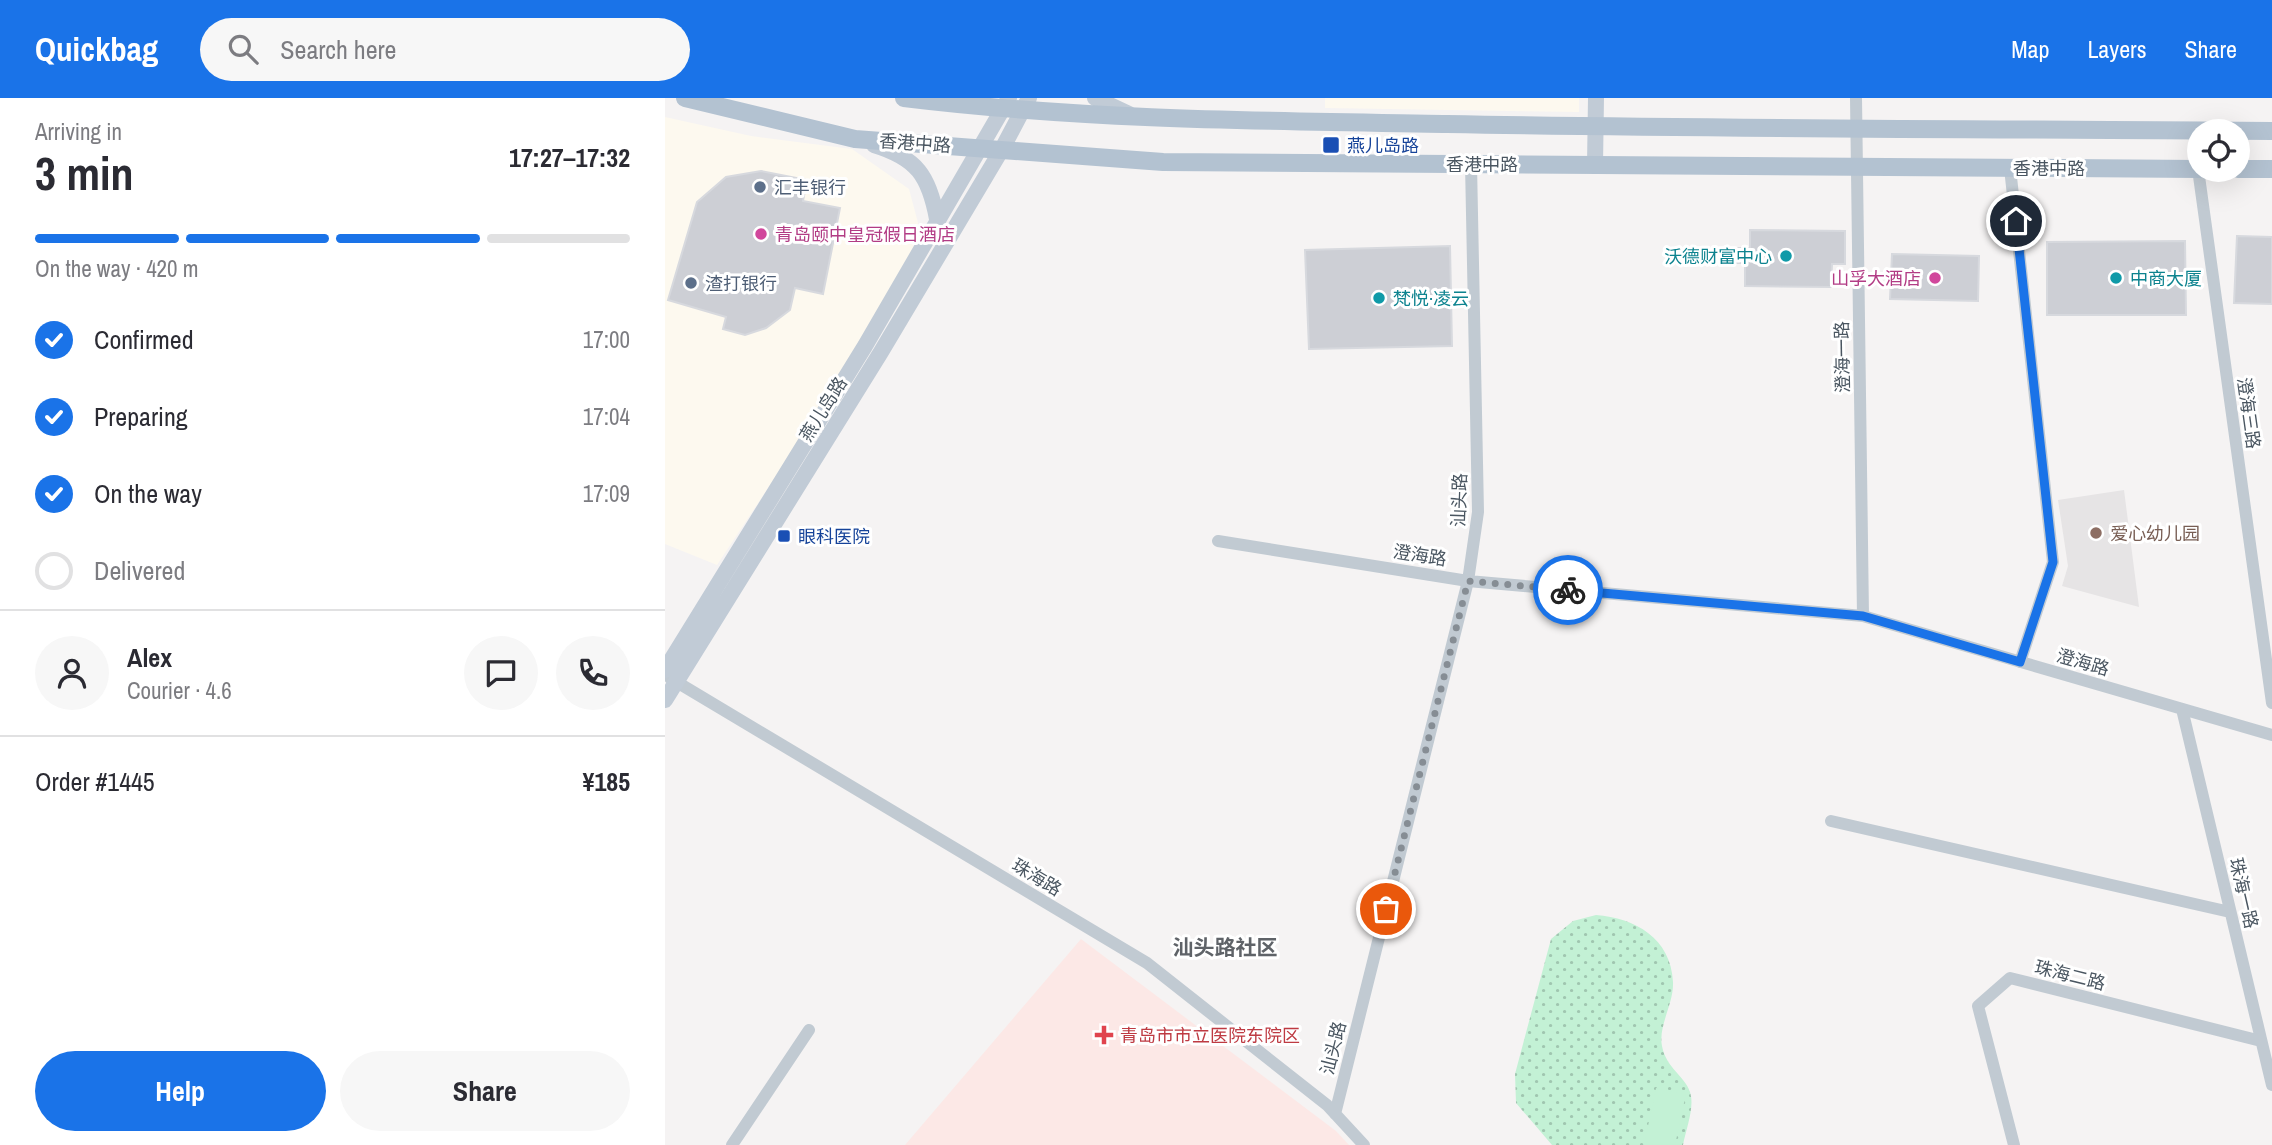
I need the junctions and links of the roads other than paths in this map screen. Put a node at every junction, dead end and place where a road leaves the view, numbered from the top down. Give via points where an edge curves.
1 (685, 98) edge
2 (904, 98) edge
3 (1095, 98) edge
4 (1596, 98) edge
5 (1856, 98) edge
6 (1007, 104) edge
7 (1026, 105) edge
8 (1138, 118) junction
9 (1596, 127) junction
10 (1856, 129) junction
11 (2272, 131) edge
12 (855, 139) junction
13 (982, 148) junction
14 (1002, 149) junction
15 (1471, 164) junction
16 (1595, 165) junction
17 (1858, 168) junction
18 (2010, 168) junction
19 (2187, 169) edge
20 (2250, 169) edge
21 (2272, 169) edge
22 (2201, 182) edge
23 (937, 219) junction
24 (1217, 541) dead end
25 (1468, 581) junction
26 (1863, 616) junction
27 (2020, 662) junction
28 (669, 675) edge
29 (665, 700) edge
30 (2272, 703) edge
31 (2182, 709) junction
32 (2272, 735) edge
33 (1831, 821) dead end
34 (2230, 912) junction
35 (809, 1030) dead end
36 (2261, 1041) junction
37 (2272, 1086) edge
38 (1335, 1114) junction
39 (731, 1145) edge
40 (1364, 1145) edge
41 (2014, 1145) edge

1 - 12 main road, 香港中路
2 - 6 main road
3 - 8 main road
4 - 9 main road
5 - 10 street, 澄海一路
6 - 7 main road
6 - 13 main road, 燕儿岛路
7 - 8 main road
7 - 14 main road, 燕儿岛路
8 - 9 main road
9 - 10 main road
9 - 16 main road
10 - 11 main road
10 - 17 street, 澄海一路
12 - 13 main road, 香港中路
12 - 23 main road via 898,152 921,170
13 - 14 main road, 香港中路
13 - 23 main road, 燕儿岛路
14 - 15 main road, 香港中路 via 1163,162
14 - 28 main road, 燕儿岛路
15 - 16 main road, 香港中路
15 - 25 street, 汕头路 via 1478,512
16 - 17 main road, 香港中路
17 - 18 main road, 香港中路
17 - 26 street, 澄海一路
18 - 19 main road, 香港中路
18 - 27 street via 2053,562
20 - 21 main road
22 - 30 street, 澄海三路
23 - 28 main road, 燕儿岛路
24 - 25 street, 澄海路
25 - 26 street, 澄海路
25 - 38 street, 汕头路
26 - 27 street, 澄海路
27 - 31 street, 澄海路
28 - 29 main road, 燕儿岛路
28 - 38 street, 珠海路 via 1147,963
31 - 32 street, 澄海路
31 - 34 street, 珠海一路
33 - 34 street
34 - 36 street, 珠海一路
35 - 39 street
36 - 37 street, 珠海一路
36 - 41 street, 珠海二路 via 2010,978 1978,1006
38 - 40 street, 珠海路

